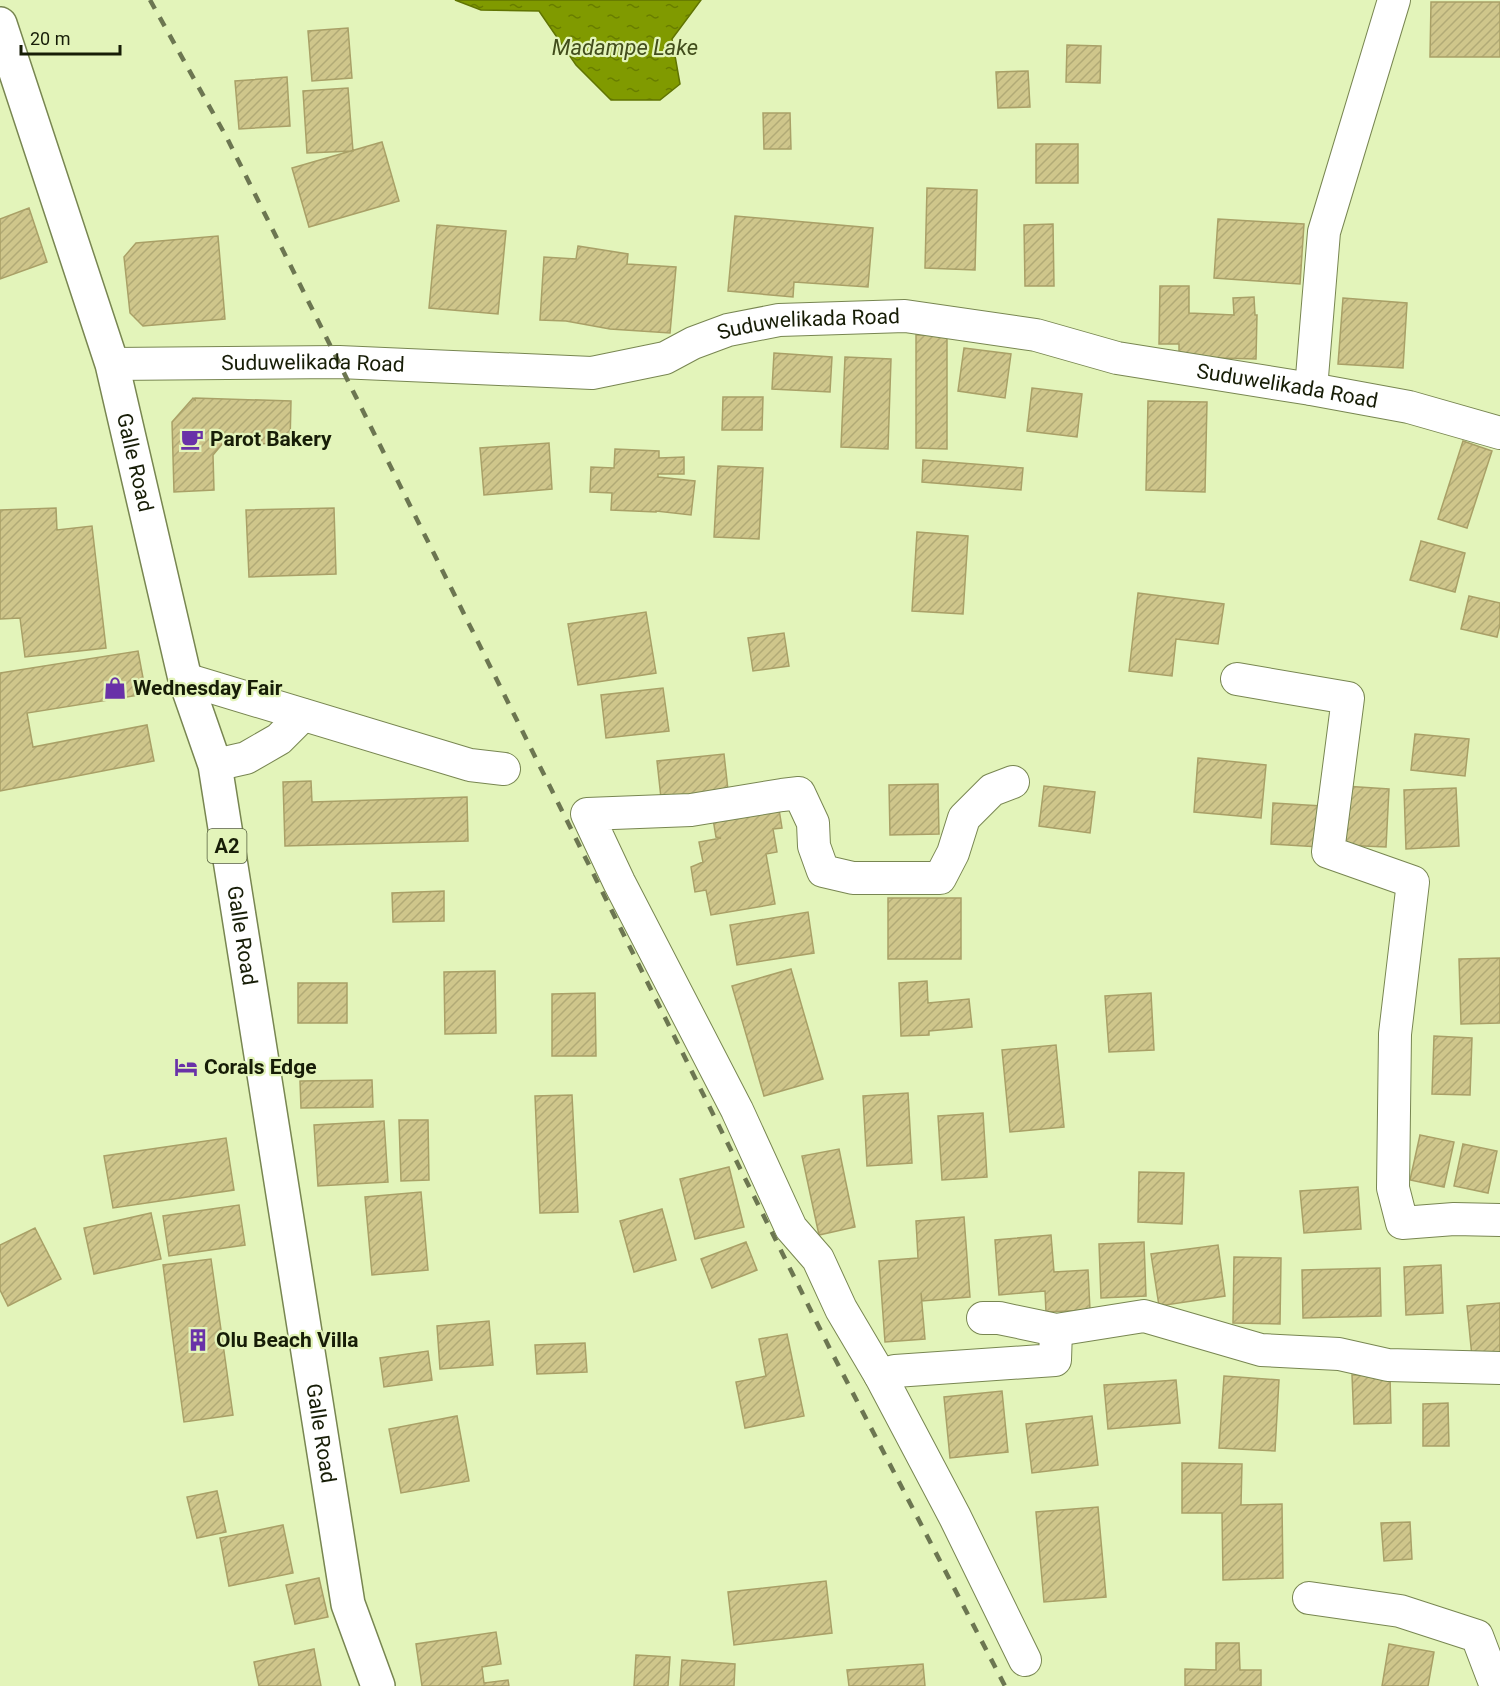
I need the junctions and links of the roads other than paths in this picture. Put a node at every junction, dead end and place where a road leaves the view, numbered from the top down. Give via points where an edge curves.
1 (1394, 0) edge
2 (0, 24) edge
3 (112, 364) junction
4 (1311, 389) junction
5 (1500, 434) edge
6 (185, 679) junction
7 (1237, 679) dead end
8 (303, 715) junction
9 (214, 765) junction
10 (504, 769) dead end
11 (1013, 782) dead end
12 (1500, 1220) edge
13 (984, 1318) dead end
14 (1056, 1330) junction
15 (1500, 1368) edge
16 (880, 1375) junction
17 (1309, 1598) dead end
18 (1025, 1660) dead end
19 (378, 1686) edge
20 (1496, 1686) edge

1 - 4 street via 1324,232
2 - 3 highway, Galle Road / A2
3 - 4 street, Suduwelikada Road via 339,362 592,373 665,358 728,330 769,322 905,316 1036,335 1117,358
3 - 6 highway, Galle Road / A2
4 - 5 street, Suduwelikada Road via 1409,407
6 - 8 street
6 - 9 highway, Galle Road / A2
7 - 12 street via 1348,698 1328,852 1413,882 1395,1034 1392,1188 1402,1223
8 - 9 street via 279,740 246,758
8 - 10 street via 470,765
9 - 19 highway, Galle Road / A2 via 348,1604
11 - 16 street via 992,790 964,818 953,854 940,878 853,878 823,871 814,846 813,823 799,793 691,810 587,814 737,1110 791,1228 818,1259 841,1309
13 - 14 street
14 - 15 street via 1144,1316 1261,1350 1339,1354 1388,1365
14 - 16 street via 1055,1360
16 - 18 street
17 - 20 street via 1400,1611 1477,1636

